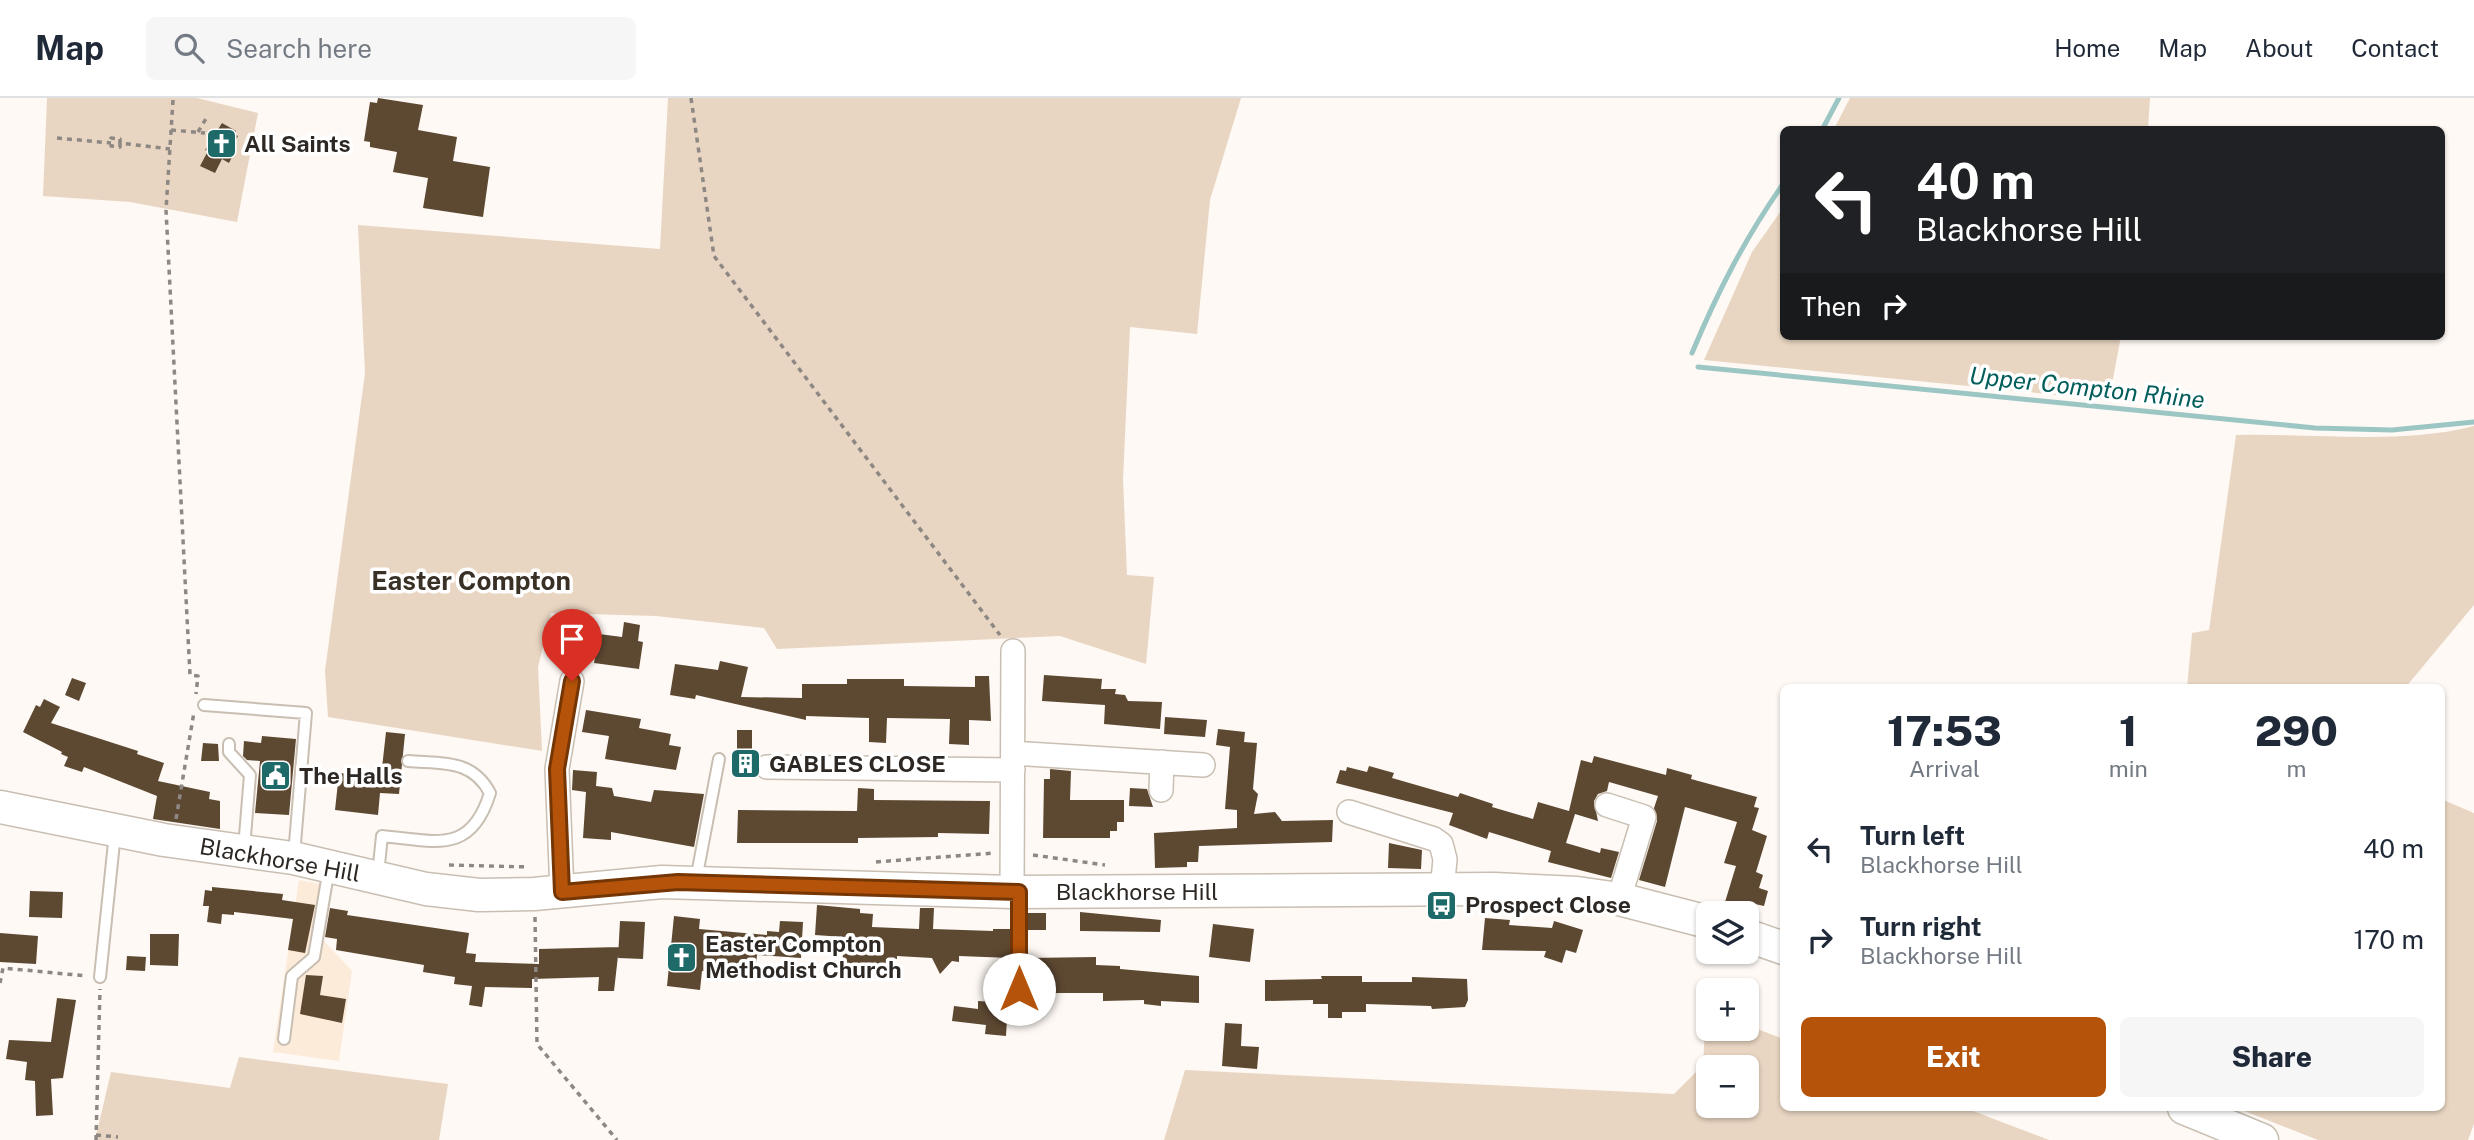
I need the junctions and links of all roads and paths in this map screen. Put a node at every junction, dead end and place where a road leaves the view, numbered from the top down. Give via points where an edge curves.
1 (691, 98) edge
2 (173, 100) dead end
3 (207, 117) dead end
4 (172, 130) junction
5 (198, 132) junction
6 (205, 133) dead end
7 (57, 138) dead end
8 (170, 149) junction
9 (1013, 650) joint
10 (572, 681) dead end
11 (204, 705) dead end
12 (229, 744) dead end
13 (719, 759) dead end
14 (408, 761) dead end
15 (1013, 762) junction
16 (1162, 762) junction
17 (1203, 765) dead end
18 (767, 767) dead end
19 (1161, 790) dead end
20 (1607, 805) dead end
21 (0, 807) edge
22 (1349, 812) dead end
23 (115, 831) junction
24 (172, 841) junction
25 (243, 850) junction
26 (293, 858) junction
27 (330, 865) junction
28 (378, 877) junction
29 (695, 883) junction
30 (1442, 891) junction
31 (1015, 892) junction
32 (548, 893) junction
33 (1619, 899) junction
34 (1696, 919) edge
35 (1759, 939) edge
36 (1780, 946) edge
37 (100, 977) junction
38 (0, 983) edge
39 (1019, 1014) dead end
40 (284, 1039) dead end
41 (2189, 1111) edge
42 (96, 1137) edge
43 (118, 1137) dead end
44 (617, 1140) edge
45 (2262, 1140) edge

1 - 9 path via 714,256
2 - 4 path
3 - 5 path
4 - 5 path
4 - 8 path
5 - 6 path
7 - 8 path via 111,143 111,138
8 - 24 path via 166,210 190,675 198,676
9 - 15 street
10 - 32 street via 557,769
11 - 26 lane via 306,713
12 - 25 lane via 229,752 250,775
13 - 29 lane
14 - 28 lane via 461,765 481,776 490,793 472,831 442,842 382,836
15 - 16 street
15 - 18 street
15 - 31 street
16 - 17 street
16 - 19 street
20 - 33 street via 1644,817
21 - 23 main road, Blackhorse Hill
22 - 30 street via 1441,844 1445,859
23 - 24 main road, Blackhorse Hill
23 - 37 lane
24 - 25 main road, Blackhorse Hill
25 - 26 main road, Blackhorse Hill
26 - 27 main road, Blackhorse Hill
27 - 28 main road, Blackhorse Hill
27 - 40 lane via 314,957 292,976
28 - 32 main road, Blackhorse Hill via 466,894
29 - 31 main road, Blackhorse Hill
29 - 32 main road, Blackhorse Hill
30 - 31 main road, Blackhorse Hill
30 - 33 main road, Blackhorse Hill via 1577,893
31 - 39 lane
32 - 44 path via 537,1044
33 - 34 main road, Blackhorse Hill
35 - 36 main road
37 - 38 path via 3,968
37 - 42 path
41 - 45 main road via 2215,1125
42 - 43 path

